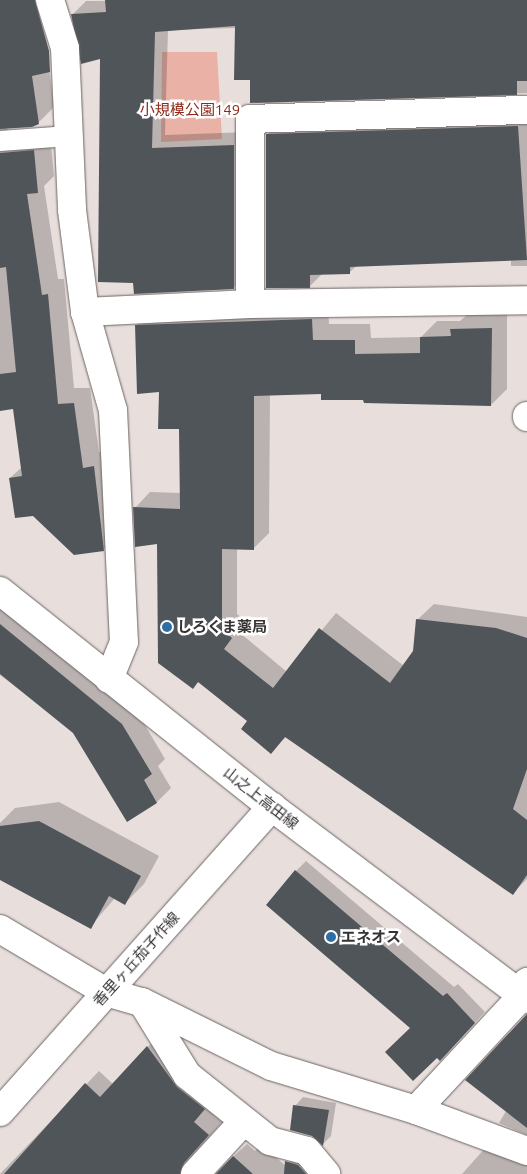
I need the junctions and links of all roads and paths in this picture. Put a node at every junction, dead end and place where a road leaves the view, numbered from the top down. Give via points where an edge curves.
1 (50, 0) edge
2 (527, 110) edge
3 (69, 136) junction
4 (0, 141) edge
5 (527, 300) edge
6 (250, 304) junction
7 (85, 312) junction
8 (0, 591) edge
9 (110, 679) junction
10 (272, 807) junction
11 (0, 929) edge
12 (106, 992) junction
13 (525, 992) edge
14 (142, 1002) junction
15 (416, 1110) junction
16 (0, 1112) edge
17 (242, 1123) junction
18 (527, 1151) edge
19 (195, 1174) edge
20 (326, 1174) edge

1 - 3 street via 65,48
2 - 6 street via 250,119
3 - 4 lane
3 - 7 street
5 - 6 street
6 - 7 street
7 - 9 street via 113,410 124,642
8 - 9 street, 山之上高田線
9 - 10 street, 山之上高田線
10 - 12 street, 香里ヶ丘茄子作線
10 - 13 street, 山之上高田線
11 - 12 street
12 - 14 street
12 - 16 street, 香里ヶ丘茄子作線
13 - 15 street
14 - 15 street via 271,1066
14 - 17 street via 187,1075
15 - 18 street
17 - 19 street
17 - 20 street via 270,1141 307,1152

